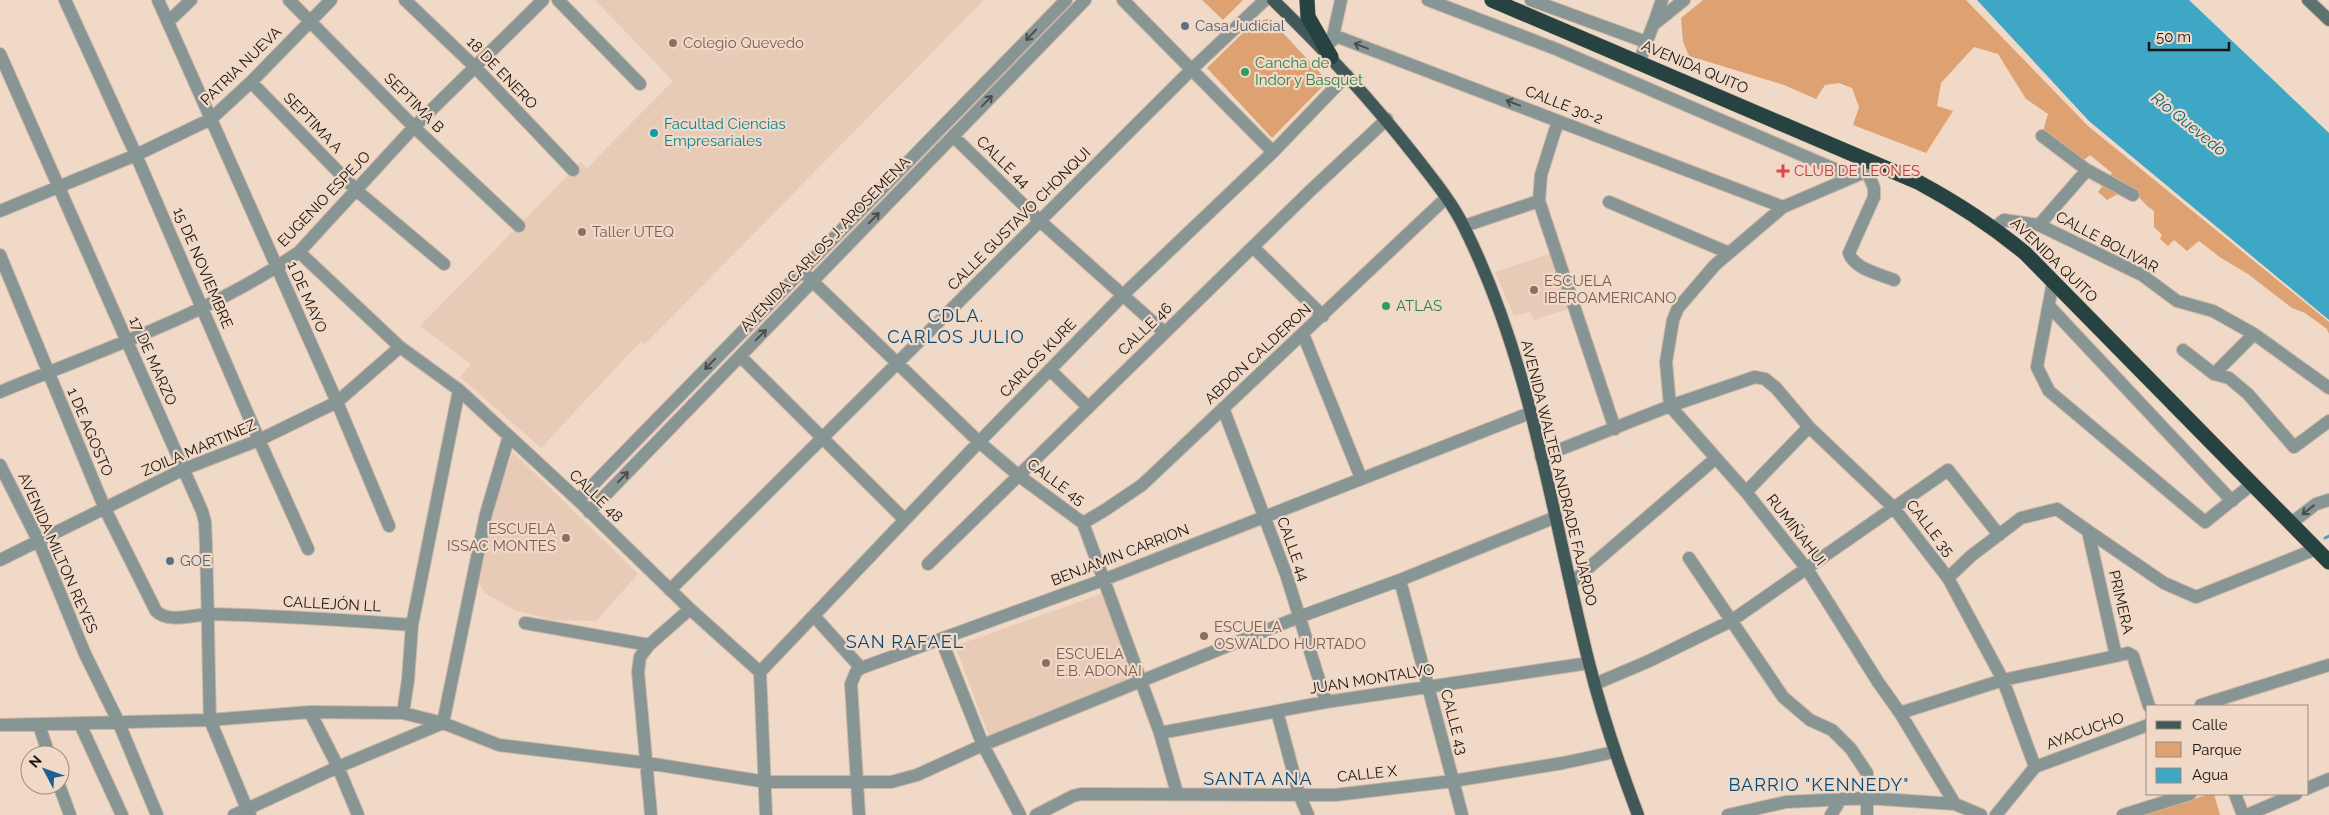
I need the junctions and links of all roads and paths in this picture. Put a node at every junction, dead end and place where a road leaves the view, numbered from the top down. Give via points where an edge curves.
1 (65, 0) edge
2 (158, 0) edge
3 (191, 0) edge
4 (289, 0) edge
5 (331, 0) edge
6 (405, 0) edge
7 (543, 0) edge
8 (558, 0) edge
9 (1066, 0) edge
10 (1085, 0) edge
11 (1122, 0) edge
12 (1265, 0) edge
13 (1273, 0) edge
14 (1307, 0) edge
15 (1341, 0) edge
16 (1428, 0) edge
17 (1492, 0) edge
18 (1531, 0) edge
19 (1662, 0) edge
20 (1684, 0) edge
21 (2308, 0) edge
22 (2329, 20) edge
23 (168, 22) junction
24 (310, 22) junction
25 (1653, 25) junction
26 (1333, 35) junction
27 (1646, 42) junction
28 (0, 54) edge
29 (1331, 57) junction
30 (1639, 62) junction
31 (475, 67) junction
32 (1192, 69) junction
33 (1347, 75) junction
34 (251, 82) junction
35 (640, 84) dead end
36 (211, 119) junction
37 (1387, 119) junction
38 (1558, 121) junction
39 (414, 127) junction
40 (953, 136) junction
41 (2042, 136) dead end
42 (1273, 152) junction
43 (136, 155) junction
44 (1869, 166) junction
45 (573, 170) dead end
46 (2088, 170) junction
47 (1853, 177) junction
48 (59, 186) junction
49 (356, 190) junction
50 (2133, 195) dead end
51 (1446, 198) junction
52 (1538, 201) junction
53 (1609, 202) dead end
54 (1783, 207) junction
55 (0, 211) edge
56 (1040, 220) junction
57 (2039, 225) junction
58 (519, 226) dead end
59 (1464, 226) junction
60 (1994, 228) junction
61 (1254, 247) junction
62 (299, 252) junction
63 (1729, 253) junction
64 (0, 256) edge
65 (444, 264) dead end
66 (276, 267) junction
67 (802, 271) junction
68 (1894, 280) dead end
69 (812, 282) junction
70 (2053, 282) junction
71 (1124, 294) junction
72 (202, 306) junction
73 (2049, 306) junction
74 (1322, 316) junction
75 (1164, 332) junction
76 (1303, 334) junction
77 (2254, 334) junction
78 (126, 342) junction
79 (400, 347) junction
80 (2183, 350) dead end
81 (740, 356) junction
82 (898, 365) junction
83 (1050, 370) junction
84 (47, 372) junction
85 (2214, 374) junction
86 (2329, 388) edge
87 (459, 390) junction
88 (0, 392) edge
89 (337, 402) junction
90 (1670, 406) junction
91 (1088, 407) junction
92 (1223, 408) junction
93 (1530, 414) junction
94 (2329, 421) edge
95 (1809, 427) junction
96 (1615, 429) junction
97 (508, 436) junction
98 (823, 439) junction
99 (259, 440) junction
100 (979, 442) junction
101 (1541, 457) junction
102 (1716, 458) junction
103 (0, 465) edge
104 (184, 470) junction
105 (1018, 475) junction
106 (1361, 478) junction
107 (2251, 485) junction
108 (1746, 492) junction
109 (578, 500) junction
110 (2329, 500) edge
111 (2232, 501) junction
112 (1893, 507) junction
113 (104, 509) junction
114 (589, 512) junction
115 (1264, 517) junction
116 (1556, 517) junction
117 (905, 520) junction
118 (1083, 522) junction
119 (2290, 524) junction
120 (389, 526) dead end
121 (2088, 531) junction
122 (1999, 535) junction
123 (39, 542) junction
124 (308, 549) dead end
125 (2316, 550) junction
126 (1689, 558) dead end
127 (0, 560) edge
128 (2329, 562) edge
129 (928, 564) dead end
130 (1807, 569) junction
131 (1948, 578) junction
132 (1104, 580) junction
133 (1400, 580) junction
134 (1571, 583) junction
135 (670, 590) junction
136 (690, 609) junction
137 (209, 614) junction
138 (160, 615) joint
139 (814, 616) junction
140 (1299, 617) junction
141 (1731, 621) junction
142 (525, 623) dead end
143 (412, 625) junction
144 (940, 639) junction
145 (649, 645) junction
146 (2116, 656) junction
147 (1589, 663) junction
148 (2329, 665) edge
149 (861, 668) junction
150 (760, 672) junction
151 (2002, 680) junction
152 (1140, 682) junction
153 (1595, 684) junction
154 (1427, 687) junction
155 (1326, 702) junction
156 (2149, 705) edge
157 (2203, 705) edge
158 (1277, 711) junction
159 (310, 712) junction
160 (1900, 713) junction
161 (403, 714) junction
162 (210, 720) junction
163 (118, 721) junction
164 (443, 723) junction
165 (80, 724) junction
166 (0, 725) edge
167 (39, 725) junction
168 (2146, 726) edge
169 (1160, 733) junction
170 (46, 745) edge
171 (983, 745) junction
172 (1614, 752) junction
173 (647, 762) junction
174 (338, 767) junction
175 (2035, 767) junction
176 (2329, 779) edge
177 (1453, 781) junction
178 (766, 782) junction
179 (857, 783) junction
180 (2309, 788) edge
181 (1177, 793) junction
182 (1299, 794) junction
183 (63, 795) edge
184 (2187, 795) edge
185 (2234, 795) edge
186 (2294, 795) edge
187 (1866, 798) junction
188 (1840, 799) junction
189 (1955, 804) junction
190 (249, 812) edge
191 (70, 815) edge
192 (122, 815) edge
193 (157, 815) edge
194 (234, 815) edge
195 (358, 815) edge
196 (651, 815) edge
197 (766, 815) edge
198 (858, 815) edge
199 (1020, 815) edge
200 (1036, 815) edge
201 (1308, 815) edge
202 (1462, 815) edge
203 (1638, 815) edge
204 (1728, 815) edge
205 (1831, 815) edge
206 (1867, 815) edge
207 (1981, 815) edge
208 (1996, 815) edge
209 (2124, 815) edge
210 (2243, 815) edge
211 (2248, 815) edge

1 - 43 street, 15 DE NOVIEMBRE
2 - 23 street, 1 DE MAYO
3 - 23 street
4 - 24 street, SEPTIMA B
5 - 24 street, PATRIA NUEVA
6 - 31 street, 18 DE ENERO
7 - 31 street, EUGENIO ESPEJO
8 - 35 street
9 -> 67 street, AVENIDA CARLOS J. AROSEMENA
40 -> 10 street, AVENIDA CARLOS J. AROSEMENA
11 - 32 street
12 - 32 street, CALLE GUSTAVO CHONQUI
13 - 29 main road, AVENIDA WALTER ANDRADE FAJARDO
14 - 29 highway via 1308,17
15 - 26 street
16 - 47 street via 1556,50
17 - 30 highway, AVENIDA QUITO
18 - 27 street
19 - 25 street
20 - 25 street
21 - 22 main road
23 - 36 street, 1 DE MAYO
24 - 34 street, PATRIA NUEVA
24 - 39 street, SEPTIMA B
25 - 27 street
26 - 29 street
38 -> 26 street, CALLE 30-2
27 - 30 street
28 - 48 street, 17 DE MARZO
29 - 33 main road, AVENIDA WALTER ANDRADE FAJARDO
30 - 44 highway, AVENIDA QUITO
31 - 39 street, EUGENIO ESPEJO
31 - 45 street, 18 DE ENERO
32 - 42 street
32 - 56 street, CALLE GUSTAVO CHONQUI
33 - 37 main road, AVENIDA WALTER ANDRADE FAJARDO
33 - 42 street, CARLOS KURE
34 - 36 street, PATRIA NUEVA
34 - 49 street, SEPTIMA A
36 - 43 street, PATRIA NUEVA
36 - 66 street, 1 DE MAYO
37 - 51 main road, AVENIDA WALTER ANDRADE FAJARDO
37 - 61 street, CALLE 46
38 - 52 street via 1541,174
38 - 54 street, CALLE 30-2
39 - 49 street, EUGENIO ESPEJO
39 - 58 street, SEPTIMA B
40 - 56 street, CALLE 44
69 -> 40 street, AVENIDA CARLOS J. AROSEMENA
41 - 46 street
42 - 71 street, CARLOS KURE
43 - 48 street, PATRIA NUEVA
43 - 72 street, 15 DE NOVIEMBRE
44 - 47 street
44 - 60 highway, AVENIDA QUITO via 1955,202
44 - 68 street via 1874,197 1849,253 1858,265
46 - 50 street
46 - 57 street
47 - 54 street
48 - 55 street, PATRIA NUEVA
48 - 78 street, 17 DE MARZO
49 - 62 street, EUGENIO ESPEJO
49 - 65 street, SEPTIMA A
51 - 59 main road, AVENIDA WALTER ANDRADE FAJARDO
51 - 74 street, ABDON CALDERON
52 - 59 street
52 - 96 street
53 - 63 street
54 - 63 street
56 - 71 street, CALLE 44
56 - 82 street, CALLE GUSTAVO CHONQUI
57 - 60 street, CALLE BOLIVAR via 2004,220
57 - 77 street, CALLE BOLIVAR via 2142,275 2177,300 2213,310
59 - 93 main road, AVENIDA WALTER ANDRADE FAJARDO via 1520,368
60 - 70 highway, AVENIDA QUITO
61 - 74 street
61 - 75 street, CALLE 46
62 - 66 street, EUGENIO ESPEJO
62 - 79 street, CALLE 48
63 - 90 street via 1696,286 1675,314 1666,362
64 - 84 street, 1 DE AGOSTO
66 - 72 street, EUGENIO ESPEJO
66 - 89 street, 1 DE MAYO
67 - 69 street, CALLE 45
67 -> 109 street, AVENIDA CARLOS J. AROSEMENA
81 -> 69 street, AVENIDA CARLOS J. AROSEMENA
69 - 82 street, CALLE 45
70 - 73 street
70 - 107 highway, AVENIDA QUITO
71 - 75 street, CALLE 44
71 - 83 street, CARLOS KURE
72 - 78 street, EUGENIO ESPEJO
72 - 99 street, 15 DE NOVIEMBRE
73 - 111 street
73 - 111 street via 2037,367 2049,391 2205,522
74 - 76 street, ABDON CALDERON
75 - 91 street, CALLE 46
76 - 92 street, ABDON CALDERON
76 - 106 street
77 - 85 street
77 - 86 street, CALLE BOLIVAR
78 - 84 street, EUGENIO ESPEJO
78 - 104 street, 17 DE MARZO
79 - 87 street, CALLE 48
79 - 89 street, ZOILA MARTINEZ
80 - 85 street
81 - 98 street
114 -> 81 street, AVENIDA CARLOS J. AROSEMENA
82 - 98 street, CALLE GUSTAVO CHONQUI
82 - 100 street, CALLE 45
83 - 91 street
83 - 100 street, CARLOS KURE
84 - 88 street, EUGENIO ESPEJO
84 - 113 street, 1 DE AGOSTO
85 - 94 street via 2229,378 2248,394 2294,447
87 - 97 street, CALLE 48
87 - 143 street
89 - 99 street, ZOILA MARTINEZ
89 - 120 street, 1 DE MAYO
90 - 95 street, CALLE 35 via 1755,377 1765,379 1776,388
90 - 96 street
90 - 102 street, RUMIÑAHUI
91 - 105 street, CALLE 46
92 - 115 street, CALLE 44
92 - 118 street, ABDON CALDERON via 1142,485
93 - 101 main road, AVENIDA WALTER ANDRADE FAJARDO
93 - 106 street, BENJAMIN CARRION
95 - 108 street
95 - 112 street, CALLE 35
96 - 101 street
97 - 109 street, CALLE 48
97 - 164 street via 486,514
98 - 117 street
98 - 135 street, CALLE GUSTAVO CHONQUI
99 - 104 street, ZOILA MARTINEZ
99 - 124 street, 15 DE NOVIEMBRE
100 - 105 street, CALLE 45
100 - 117 street, CARLOS KURE
101 - 116 main road, AVENIDA WALTER ANDRADE FAJARDO
102 - 108 street, RUMIÑAHUI
102 - 134 street
103 - 123 street, AVENIDA MILTON REYES
104 - 113 street, ZOILA MARTINEZ
104 - 137 street, 17 DE MARZO via 204,522
105 - 118 street, CALLE 45
105 - 129 street, CALLE 46
106 - 115 street, BENJAMIN CARRION
107 - 111 street
107 - 119 highway, AVENIDA QUITO
108 - 130 street, RUMIÑAHUI
109 - 114 street, CALLE 48
110 -> 119 street via 2316,504
112 - 122 street via 1948,470
112 - 130 street
112 - 131 street, CALLE 35
113 - 123 street, ZOILA MARTINEZ
113 - 138 street, 1 DE AGOSTO
114 - 135 street, CALLE 48
115 - 132 street, BENJAMIN CARRION
115 - 140 street, CALLE 44
116 - 133 street
116 - 134 main road, AVENIDA WALTER ANDRADE FAJARDO
117 - 139 street, CARLOS KURE
118 - 132 street, CALLE 45
119 - 125 highway, AVENIDA QUITO
121 - 122 street via 2057,510 2021,518
121 - 125 street via 2164,583 2196,597
121 - 146 street, PRIMERA
122 - 131 street via 1970,556
123 - 127 street, ZOILA MARTINEZ
123 - 163 street, AVENIDA MILTON REYES via 85,654
125 - 128 highway, AVENIDA QUITO
126 - 141 street
130 - 141 street
130 - 160 street, RUMIÑAHUI
131 - 151 street, CALLE 35
132 - 144 street, BENJAMIN CARRION
132 - 152 street, CALLE 45
133 - 140 street
133 - 154 street, CALLE 43
134 - 147 main road, AVENIDA WALTER ANDRADE FAJARDO
135 - 136 street, CALLE 48
136 - 145 street
136 - 150 street, CALLE 48
137 - 138 street, CALLEJÓN LL via 171,618
137 - 143 street, CALLEJÓN LL
137 - 162 street, 17 DE MARZO
139 - 149 street
139 - 150 street, CARLOS KURE
140 - 152 street
140 - 155 street, CALLE 44
141 - 153 street
141 - 187 street via 1783,698 1810,720 1832,730 1851,749 1867,773
142 - 145 street
143 - 161 street
144 - 149 street, BENJAMIN CARRION
144 - 171 street
145 - 173 street via 640,657 638,672
146 - 151 street, PRIMERA
146 - 156 street via 2128,653 2133,656
147 - 153 main road, AVENIDA WALTER ANDRADE FAJARDO
147 - 154 street, JUAN MONTALVO
148 - 157 street
149 - 179 street via 851,684
150 - 178 street
151 - 160 street, PRIMERA
151 - 175 street, CALLE 35
152 - 169 street, CALLE 45
152 - 171 street
153 - 172 main road, AVENIDA WALTER ANDRADE FAJARDO
154 - 155 street, JUAN MONTALVO
154 - 177 street, CALLE 43
155 - 158 street, JUAN MONTALVO
158 - 169 street, JUAN MONTALVO
158 - 182 street
159 - 161 street
159 - 162 street
159 - 174 street
160 - 189 street, RUMIÑAHUI
161 - 164 street
162 - 163 street
162 - 190 street
163 - 165 street
163 - 193 street, AVENIDA MILTON REYES
164 - 173 street via 499,745
164 - 174 street
165 - 167 street
165 - 192 street
166 - 167 street
167 - 170 street
168 - 175 street, AYACUCHO
169 - 181 street, CALLE 45
171 - 179 street via 917,775 891,782
171 - 199 street
172 - 177 street, CALLE X via 1563,764
172 - 203 main road, AVENIDA WALTER ANDRADE FAJARDO
173 - 178 street
173 - 196 street
174 - 190 street
174 - 195 street
175 - 208 street
176 - 180 street
177 - 182 street, CALLE X via 1335,794
177 - 202 street, CALLE 43
178 - 179 street
178 - 197 street
179 - 198 street
181 - 182 street, CALLE X
181 - 200 street, CALLE X via 1081,794
182 - 201 street
183 - 191 street
184 - 209 street
185 - 210 street
186 - 211 street
187 - 188 street
187 - 189 street
187 - 206 street
188 - 204 street via 1786,802
188 - 205 street
189 - 207 street
190 - 194 street

